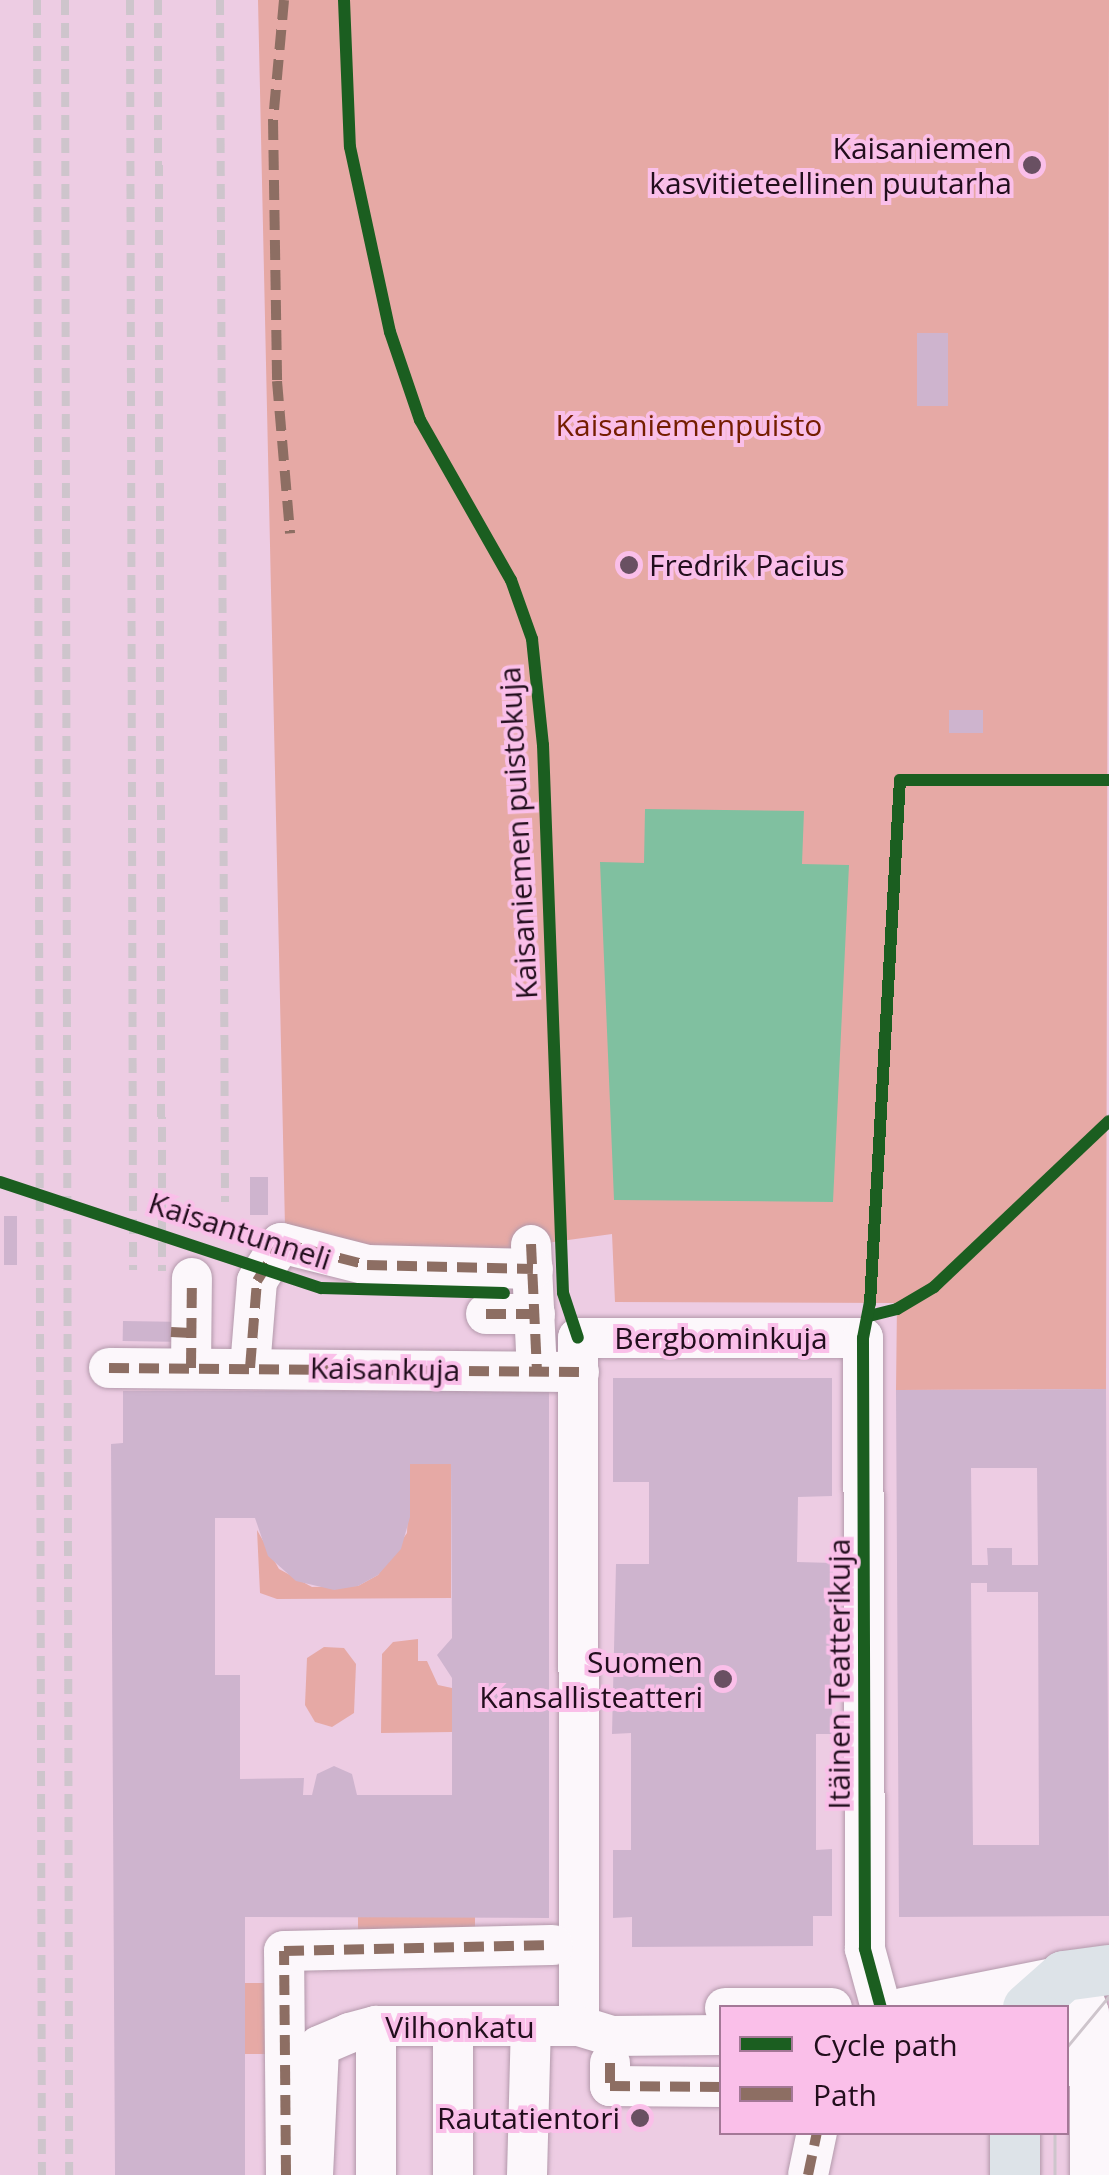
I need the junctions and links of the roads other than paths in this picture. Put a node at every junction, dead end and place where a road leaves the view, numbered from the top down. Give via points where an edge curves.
1 (192, 1278) dead end
2 (486, 1314) dead end
3 (535, 1314) junction
4 (862, 1338) joint
5 (184, 1344) junction
6 (579, 1355) junction
7 (110, 1368) dead end
8 (250, 1368) junction
9 (536, 1370) junction
10 (553, 1945) dead end
11 (1067, 1984) edge
12 (880, 2005) edge
13 (923, 2005) edge
14 (719, 2008) edge
15 (376, 2026) junction
16 (453, 2026) junction
17 (580, 2026) junction
18 (531, 2027) junction
19 (719, 2035) edge
20 (610, 2062) dead end
21 (1109, 2063) edge
22 (719, 2087) edge
23 (1090, 2107) junction
24 (285, 2109) junction
25 (816, 2135) edge
26 (1015, 2135) edge
27 (286, 2175) edge
28 (314, 2175) edge
29 (376, 2175) edge
30 (453, 2175) edge
31 (527, 2175) edge
32 (808, 2175) edge
33 (1015, 2175) edge
34 (1090, 2175) edge

1 - 5 street
2 - 3 street
3 - 8 street via 532,1256 367,1265 281,1243 256,1281
3 - 9 street
4 - 6 street, Bergbominkuja
4 - 12 street, Itäinen Teatterikuja via 865,1949
5 - 7 street, Kaisankuja
5 - 8 street, Kaisankuja
6 - 9 street, Kaisankuja
6 - 17 street
8 - 9 street, Kaisankuja
10 - 24 street via 284,1952
11 - 13 street
11 - 23 street via 1086,1995
14 - 17 street, Vilhonkatu via 610,2008
15 - 16 street, Vilhonkatu
15 - 24 street, Vilhonkatu via 319,2046
15 - 29 street
16 - 18 street, Vilhonkatu
16 - 30 street
17 - 18 street, Vilhonkatu
17 - 19 street, Vilhonkatu via 611,2036
18 - 31 street
20 - 22 street via 610,2086
21 - 23 street
23 - 34 street
24 - 27 street
24 - 28 street
25 - 32 street
26 - 33 main road

